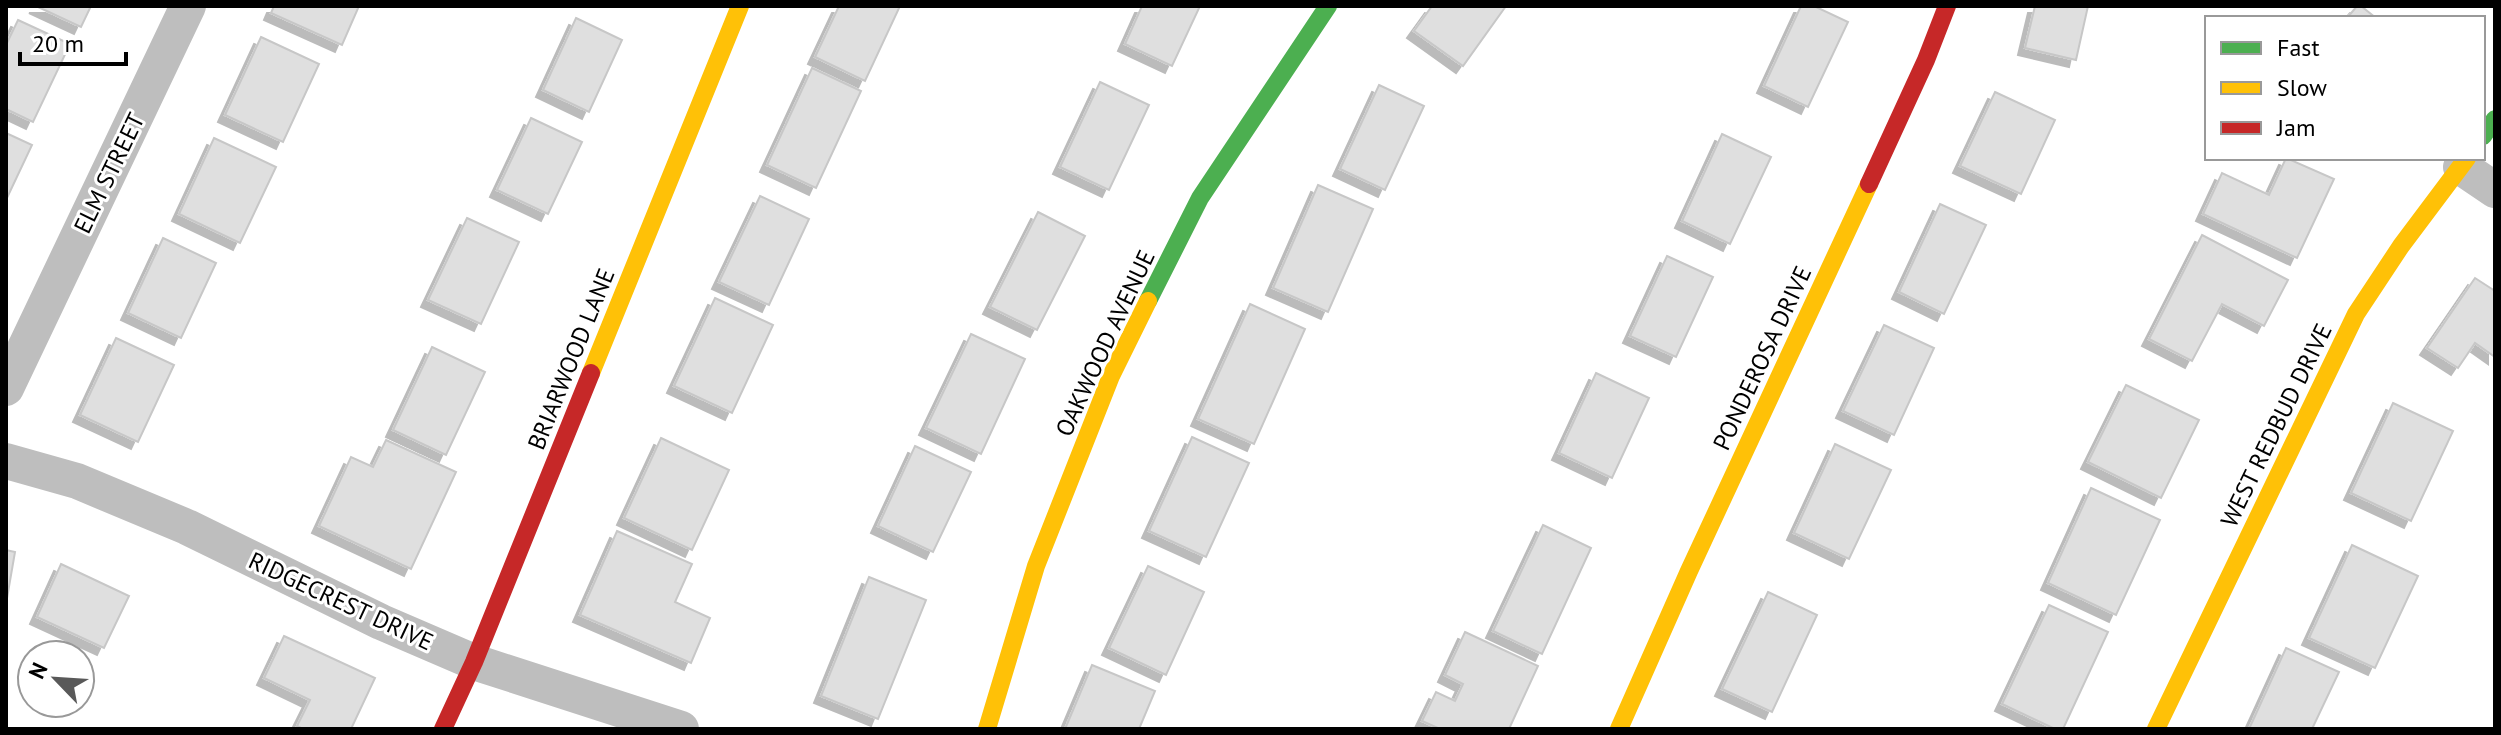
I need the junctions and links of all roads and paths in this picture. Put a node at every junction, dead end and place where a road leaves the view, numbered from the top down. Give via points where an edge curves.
1 (188, 6) edge
2 (740, 6) edge
3 (1328, 6) edge
4 (1947, 6) edge
5 (2464, 162) edge
6 (2495, 190) edge
7 (17, 349) edge
8 (6, 388) edge
9 (6, 461) edge
10 (474, 662) junction
11 (443, 729) edge
12 (681, 729) edge
13 (987, 729) edge
14 (1619, 729) edge
15 (2156, 729) edge

1 - 7 street, ELM STREET
2 - 10 street, BRIARWOOD LANE
3 - 13 street, OAKWOOD AVENUE via 1200,198 1111,376 1036,566
4 - 14 street, PONDEROSA DRIVE
5 - 6 street
5 - 15 street, WEST REDBUD DRIVE via 2356,314
7 - 8 street, ELM STREET
9 - 10 street, RIDGECREST DRIVE via 77,481 187,527
10 - 11 street, BRIARWOOD LANE
10 - 12 street, RIDGECREST DRIVE

